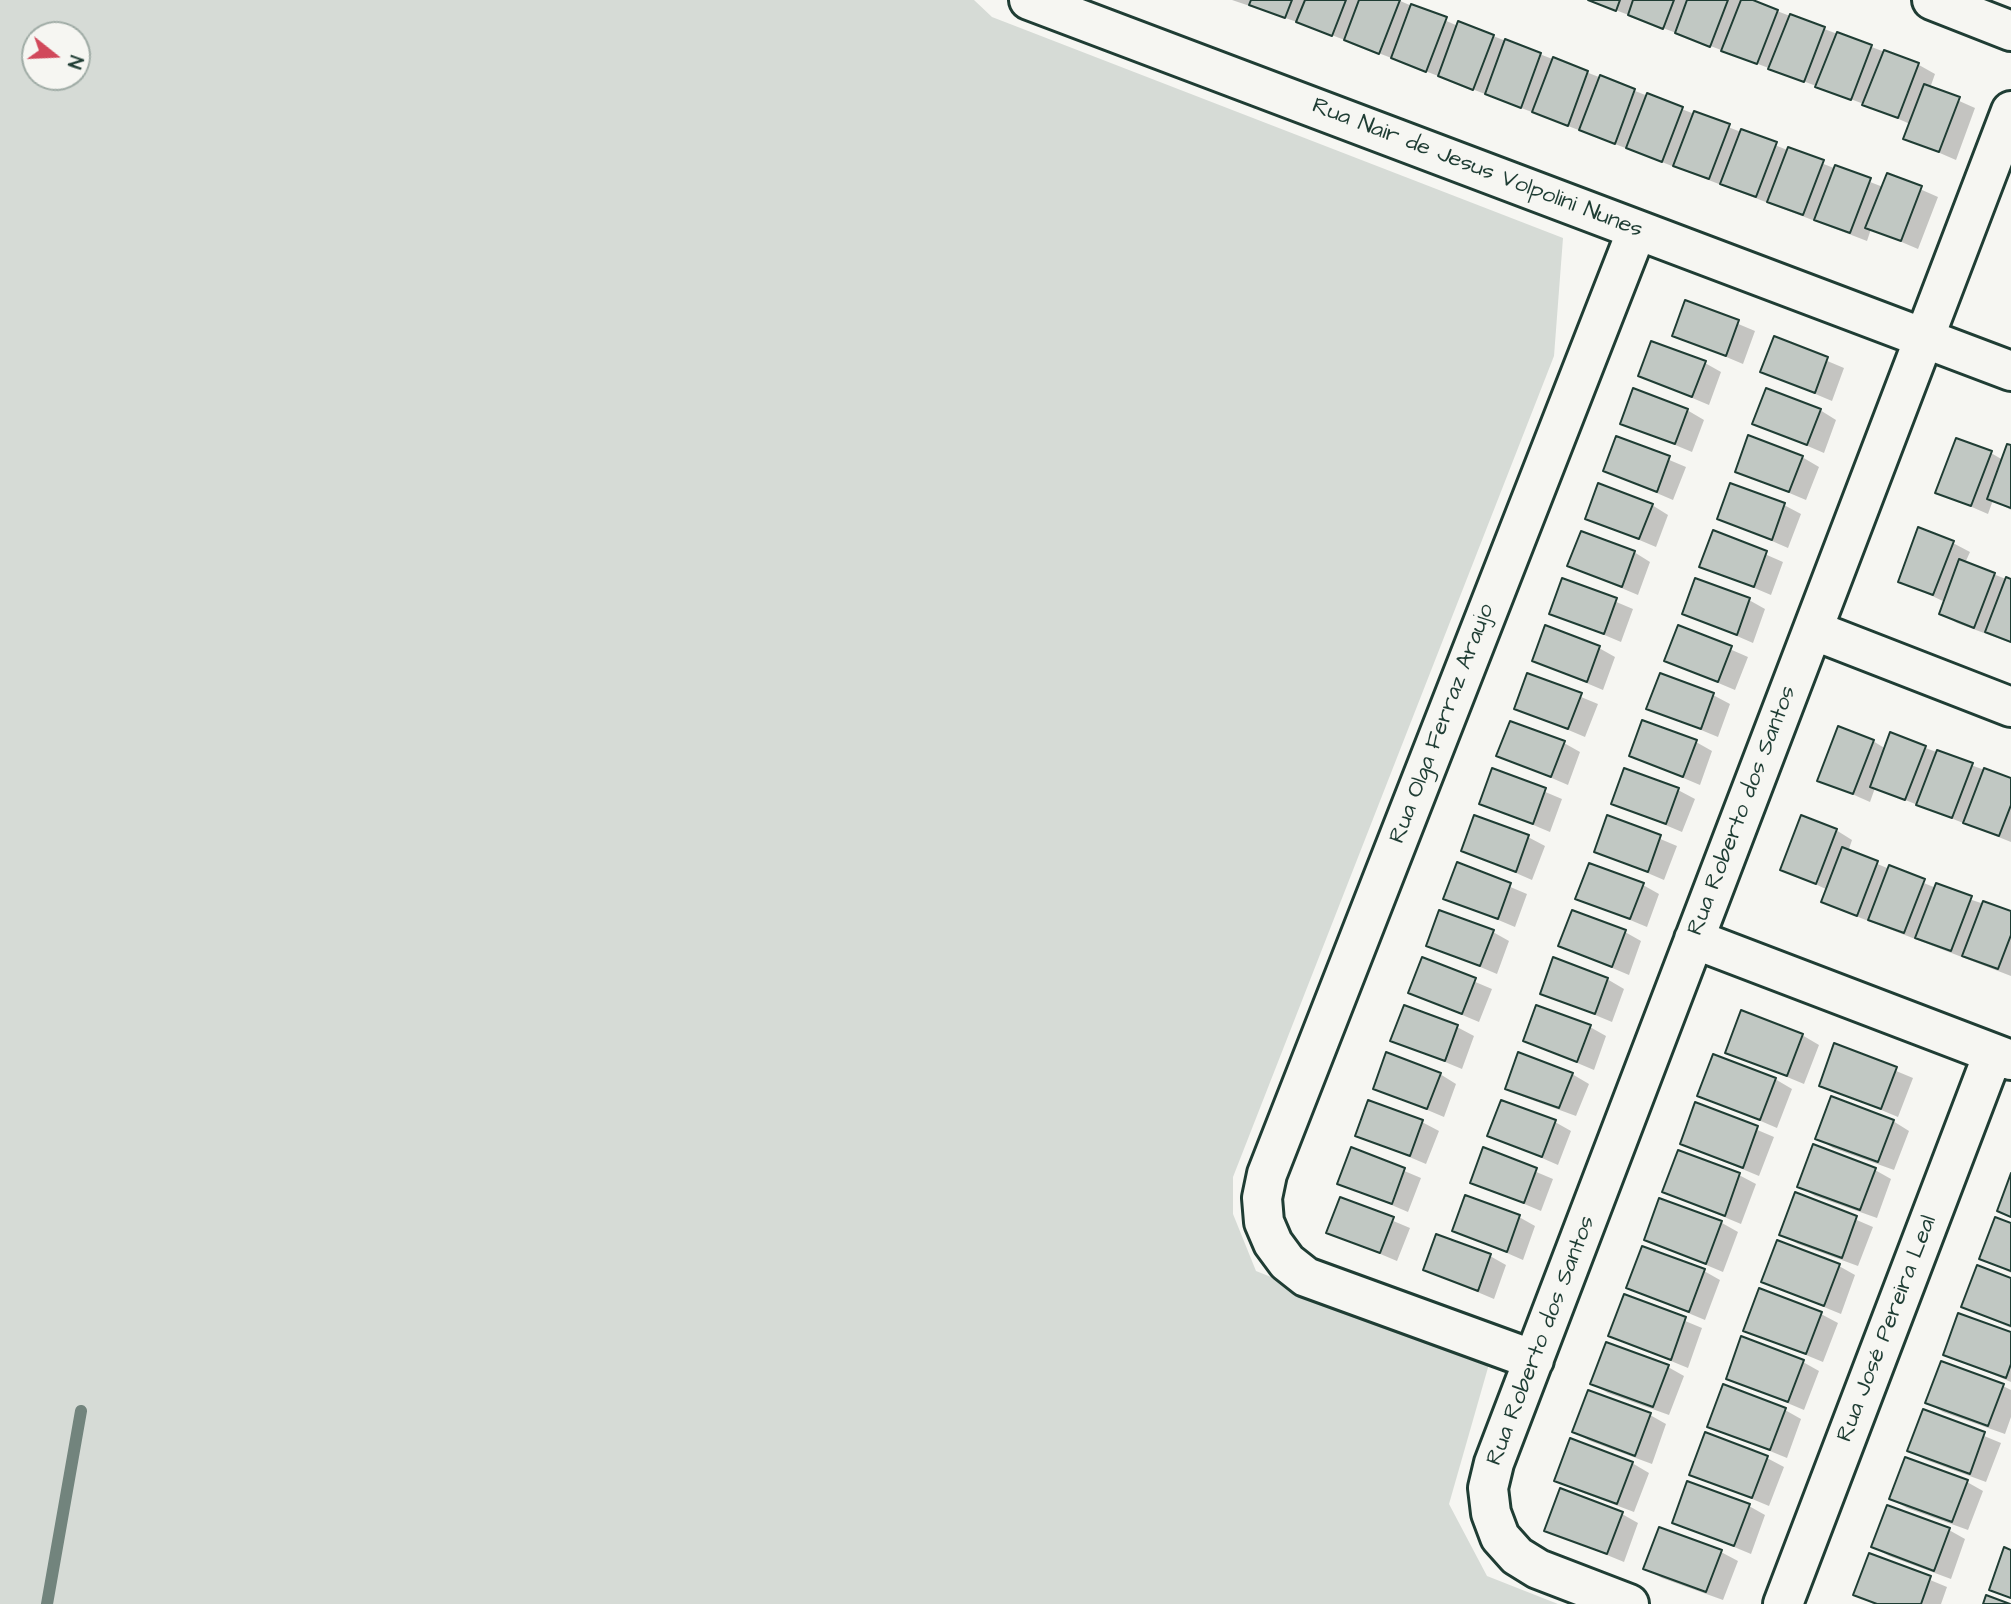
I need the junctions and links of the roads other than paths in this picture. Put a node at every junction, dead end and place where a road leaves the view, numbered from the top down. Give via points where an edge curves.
1 (1028, 0) edge
2 (1932, 0) edge
3 (2011, 31) edge
4 (2011, 111) edge
5 (1637, 230) junction
6 (1925, 338) junction
7 (2011, 371) edge
8 (1813, 630) junction
9 (2011, 707) edge
10 (1694, 939) junction
11 (2002, 1057) edge
12 (1534, 1360) junction
13 (1629, 1604) edge
14 (1783, 1604) edge

1 - 5 street, Rua Nair de Jesus Volpolini Nunes
2 - 3 street
4 - 6 street, Rua Roberto dos Santos
5 - 6 street, Rua Nair de Jesus Volpolini Nunes
5 - 12 street, Rua Olga Ferraz Araujo via 1267,1174 1262,1198 1273,1243 1306,1277
6 - 7 street, Rua Nair de Jesus Volpolini Nunes
6 - 8 street, Rua Roberto dos Santos
8 - 9 street
8 - 10 street, Rua Roberto dos Santos
10 - 11 street
10 - 12 street, Rua Roberto dos Santos
11 - 14 street, Rua José Pereira Leal
12 - 13 street, Rua Roberto dos Santos via 1494,1463 1488,1488 1491,1513 1500,1536 1517,1556 1538,1569

